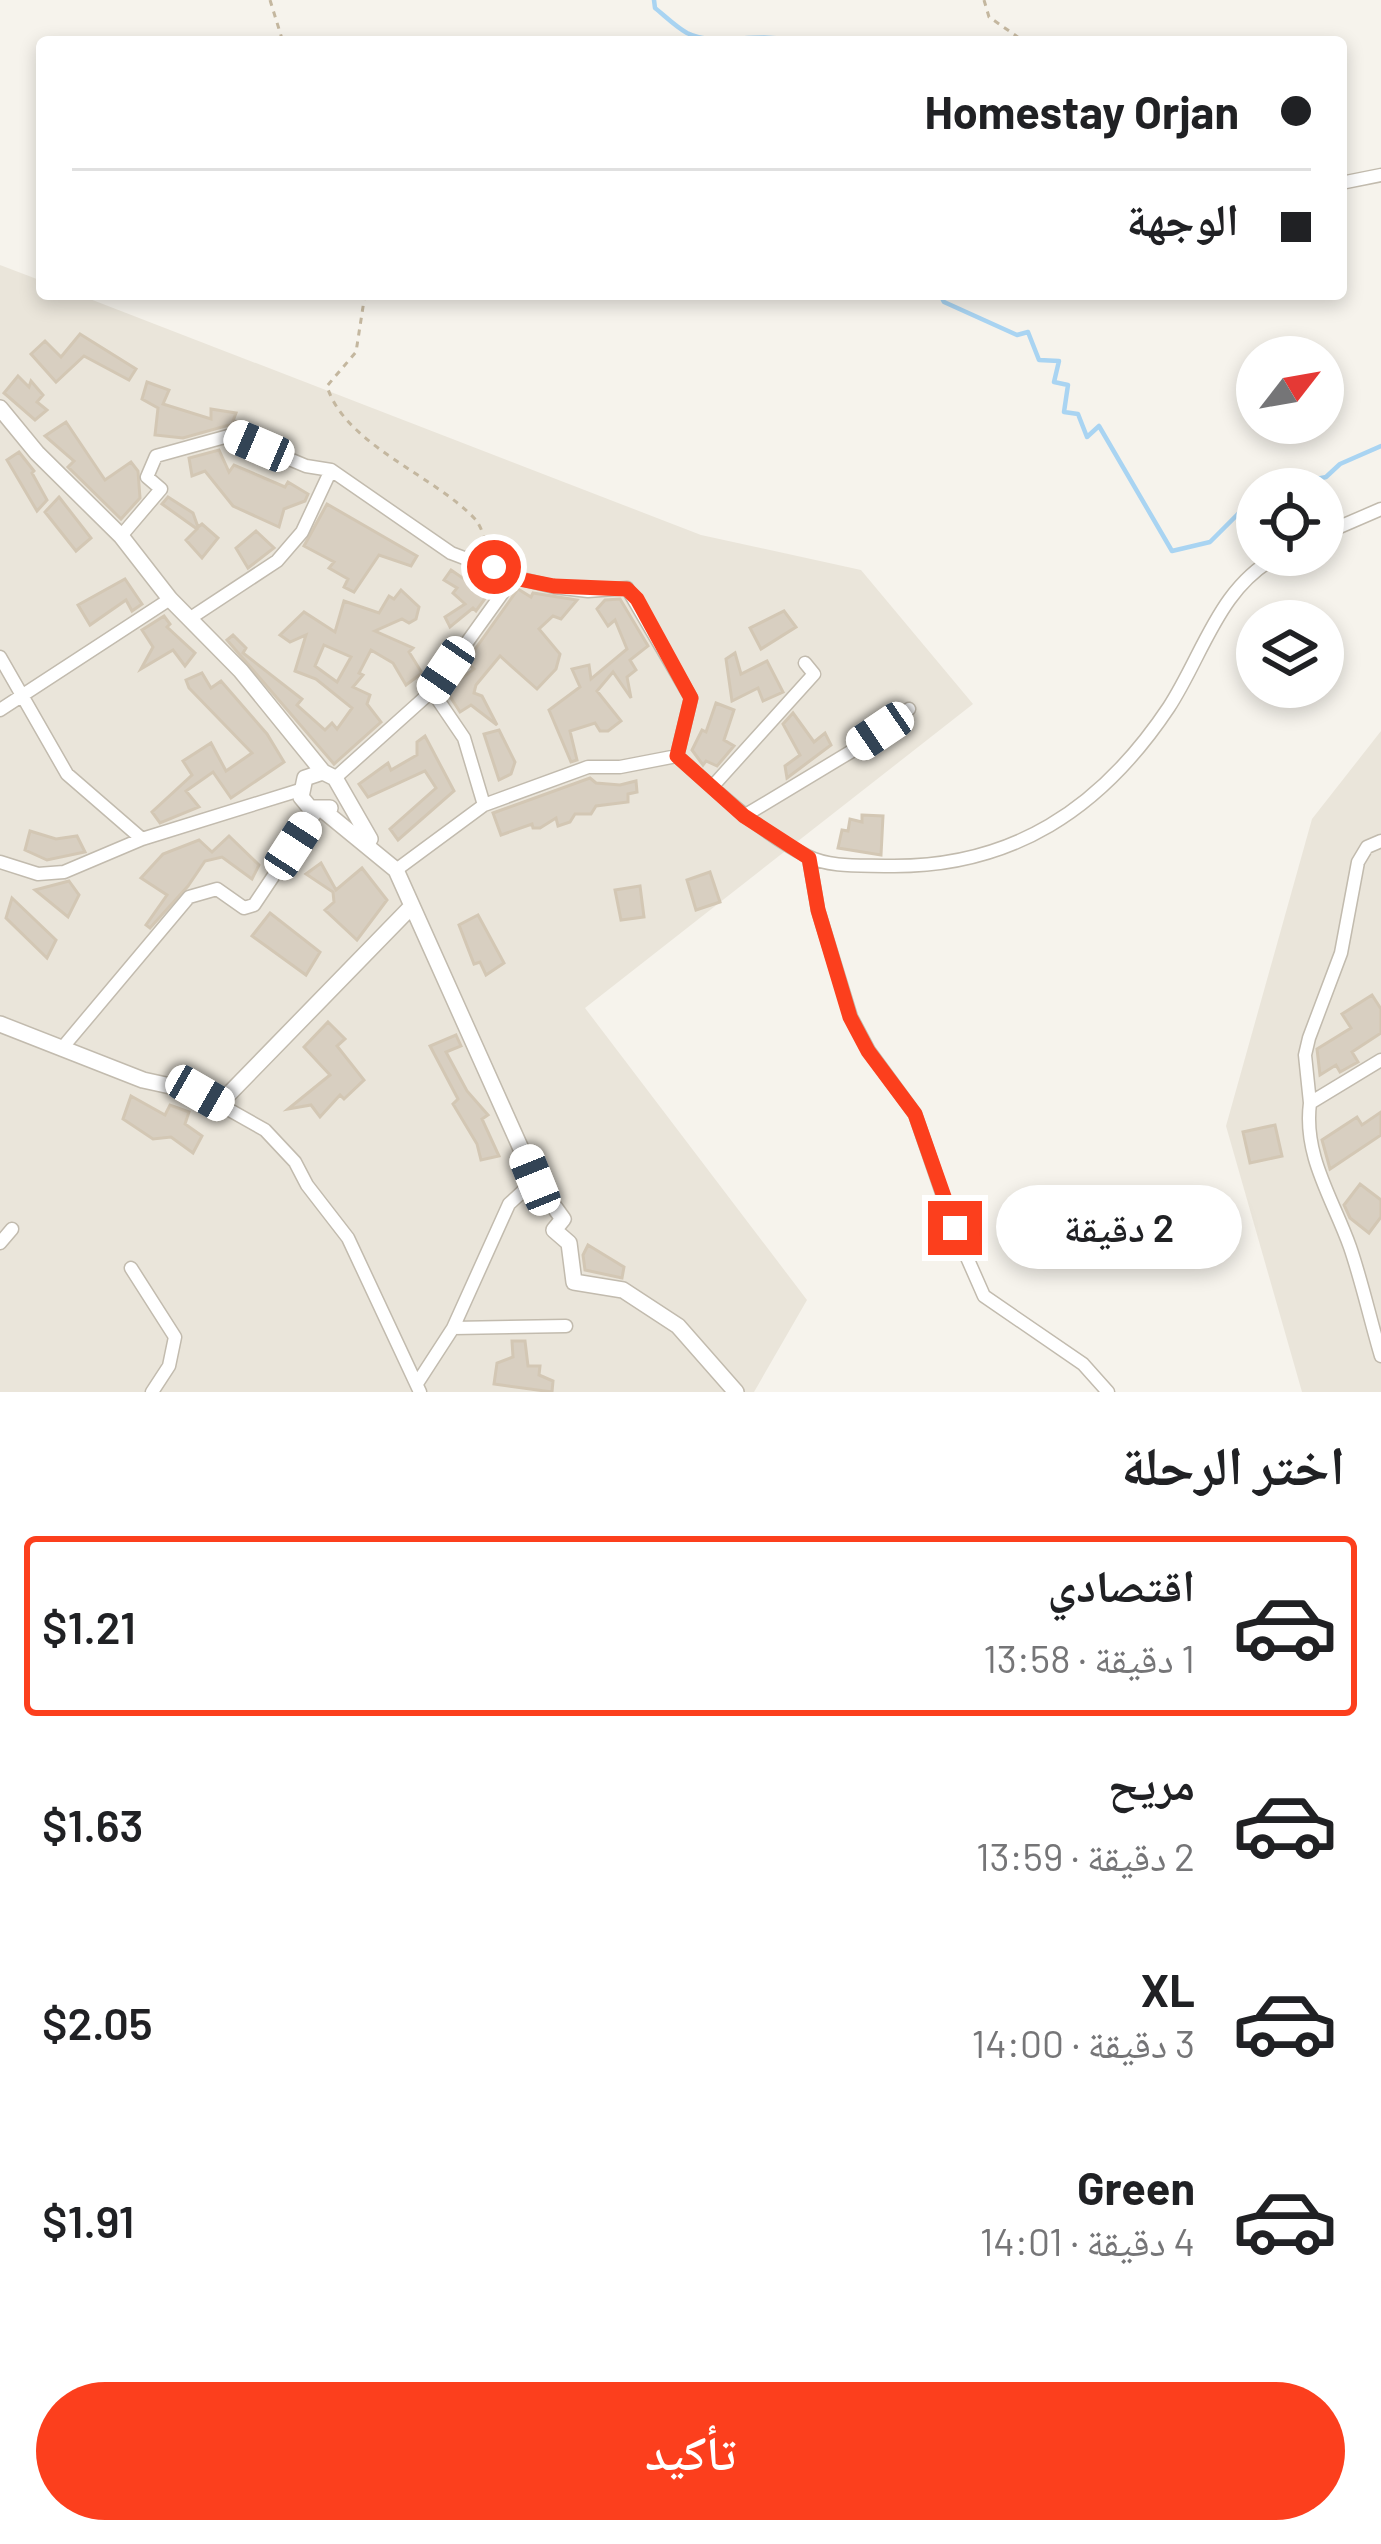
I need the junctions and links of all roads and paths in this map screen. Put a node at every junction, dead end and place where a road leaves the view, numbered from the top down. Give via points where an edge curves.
1 (270, 0) edge
2 (984, 0) edge
3 (281, 36) edge
4 (1016, 36) edge
5 (1381, 175) edge
6 (1347, 182) edge
7 (363, 300) edge
8 (0, 408) edge
9 (331, 470) junction
10 (1381, 509) edge
11 (1365, 517) junction
12 (1381, 520) edge
13 (1344, 526) edge
14 (121, 536) junction
15 (494, 567) junction
16 (1247, 576) edge
17 (514, 578) junction
18 (170, 599) junction
19 (189, 619) junction
20 (0, 657) edge
21 (805, 663) dead end
22 (432, 691) junction
23 (22, 697) junction
24 (909, 709) dead end
25 (0, 710) edge
26 (677, 756) junction
27 (332, 781) junction
28 (712, 787) junction
29 (300, 790) junction
30 (484, 806) junction
31 (320, 811) junction
32 (744, 816) junction
33 (142, 839) junction
34 (1381, 841) edge
35 (377, 850) junction
36 (809, 858) junction
37 (0, 862) edge
38 (396, 870) junction
39 (412, 908) junction
40 (0, 1024) edge
41 (63, 1047) junction
42 (1381, 1060) edge
43 (200, 1093) junction
44 (1310, 1103) junction
45 (535, 1180) junction
46 (12, 1229) dead end
47 (0, 1243) edge
48 (130, 1268) dead end
49 (566, 1326) dead end
50 (454, 1328) junction
51 (1381, 1356) edge
52 (419, 1387) edge
53 (152, 1392) edge
54 (736, 1392) edge
55 (1108, 1392) edge

1 - 3 path
2 - 4 path via 989,16
5 - 6 street
7 - 15 path via 356,352 327,386 331,397 365,437 478,521
8 - 14 street
9 - 14 street via 232,435 156,456 147,477 161,489
9 - 15 street via 451,553
9 - 19 street via 302,532 277,561
10 - 11 street
11 - 12 street
11 - 13 street
14 - 18 street
15 - 17 street
16 - 36 street via 1124,767 1031,838 936,866
17 - 22 street
17 - 26 street via 588,591 619,587 637,599 691,698
18 - 19 street
18 - 23 street
19 - 27 street
20 - 23 street
21 - 28 street via 814,674
22 - 27 street
22 - 30 street via 464,738
23 - 25 street
23 - 33 street via 67,774
24 - 32 street
26 - 28 street
26 - 30 street via 588,766
27 - 29 street via 310,774
27 - 31 street
27 - 35 street
28 - 32 street
29 - 31 street via 304,804
29 - 33 street
30 - 38 street
31 - 35 street
31 - 41 street via 254,905 244,908 210,889 189,897
32 - 36 street
33 - 37 street via 64,872
34 - 44 street via 1358,862 1341,953 1305,1055
35 - 38 street
36 - 55 street via 850,1017 915,1114 984,1296 1083,1364
38 - 39 street
39 - 43 street via 225,1098
39 - 45 street
40 - 41 street
41 - 43 street via 127,1075
42 - 44 street
43 - 52 street via 265,1130 295,1162 348,1238
44 - 51 street via 1309,1147
45 - 50 street via 509,1204
45 - 54 street via 563,1219 554,1230 569,1244 574,1282 623,1290 687,1335
46 - 47 street
48 - 53 street via 176,1337
49 - 50 street
50 - 52 street

